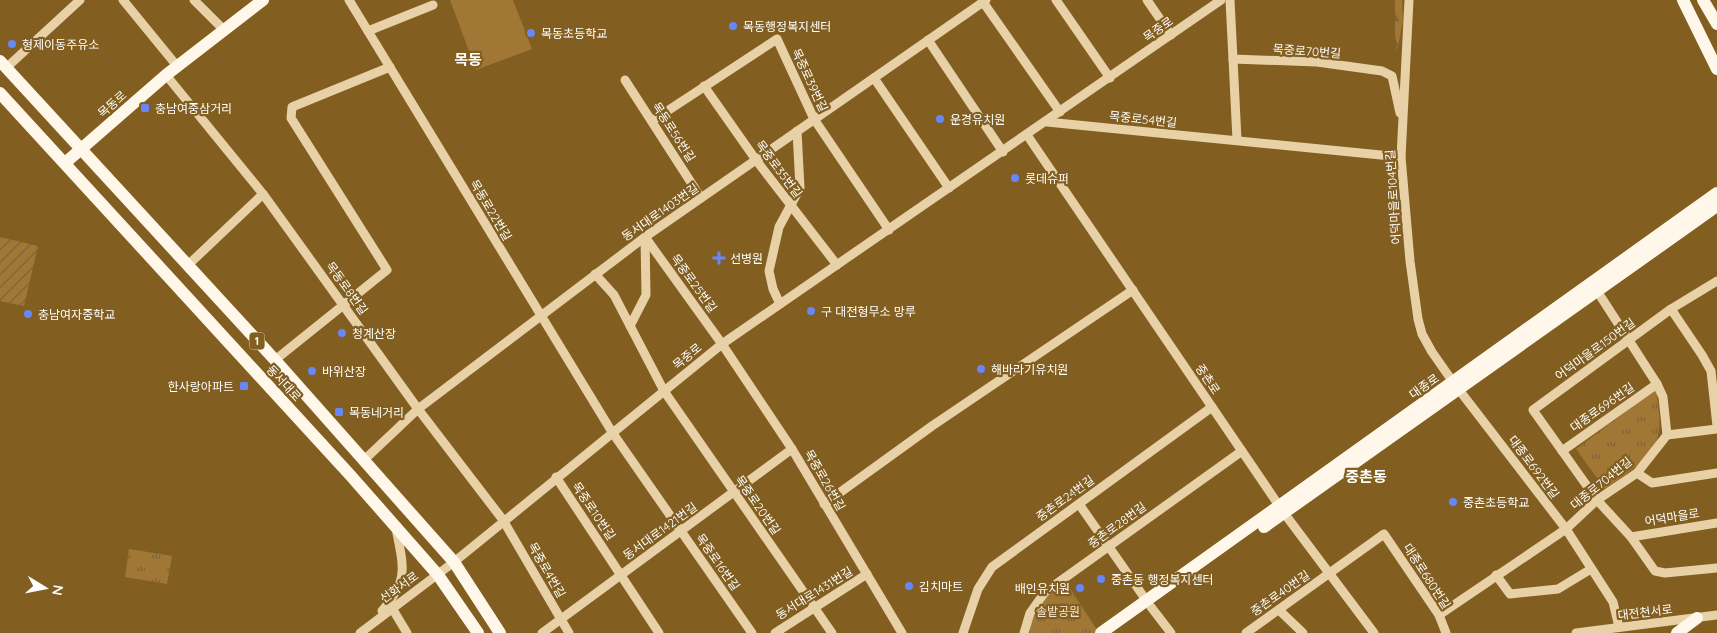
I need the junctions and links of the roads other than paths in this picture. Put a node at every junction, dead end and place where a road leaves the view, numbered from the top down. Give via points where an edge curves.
1 (80, 0) edge
2 (123, 0) edge
3 (194, 0) edge
4 (263, 0) edge
5 (349, 0) edge
6 (1056, 0) edge
7 (1147, 0) edge
8 (1221, 0) edge
9 (1230, 0) edge
10 (1409, 0) edge
11 (1683, 0) edge
12 (1703, 0) edge
13 (984, 1) edge
14 (433, 5) dead end
15 (1717, 24) edge
16 (224, 30) junction
17 (368, 31) junction
18 (1171, 35) junction
19 (928, 40) junction
20 (1234, 59) junction
21 (3, 64) edge
22 (177, 66) junction
23 (390, 67) junction
24 (1717, 69) edge
25 (166, 75) junction
26 (874, 78) junction
27 (1110, 78) junction
28 (625, 80) dead end
29 (704, 86) junction
30 (0, 93) edge
31 (1060, 112) junction
32 (814, 120) junction
33 (1402, 120) junction
34 (652, 121) junction
35 (1046, 122) junction
36 (797, 131) junction
37 (1027, 135) junction
38 (1237, 140) junction
39 (80, 150) junction
40 (1003, 152) junction
41 (1401, 157) junction
42 (756, 160) junction
43 (65, 164) junction
44 (1717, 185) edge
45 (949, 188) junction
46 (1717, 193) edge
47 (263, 194) junction
48 (702, 198) junction
49 (791, 206) junction
50 (1717, 206) edge
51 (1717, 214) edge
52 (889, 230) junction
53 (645, 237) junction
54 (837, 265) junction
55 (187, 266) junction
56 (595, 274) junction
57 (1717, 281) edge
58 (1133, 290) junction
59 (1601, 296) junction
60 (780, 304) junction
61 (344, 305) junction
62 (1564, 308) junction
63 (1671, 309) junction
64 (541, 316) junction
65 (630, 326) junction
66 (1629, 339) junction
67 (722, 344) junction
68 (275, 360) junction
69 (1657, 384) junction
70 (1456, 385) junction
71 (664, 391) junction
72 (1212, 407) junction
73 (418, 409) junction
74 (1717, 428) edge
75 (612, 432) junction
76 (1667, 435) junction
77 (792, 449) junction
78 (1242, 451) junction
79 (1562, 451) junction
80 (363, 461) junction
81 (1637, 472) junction
82 (1717, 473) edge
83 (556, 477) junction
84 (734, 492) junction
85 (1597, 500) junction
86 (824, 504) junction
87 (1079, 504) junction
88 (1281, 510) junction
89 (503, 520) junction
90 (1717, 523) edge
91 (396, 528) junction
92 (1566, 529) junction
93 (681, 531) junction
94 (1384, 534) joint
95 (1631, 538) junction
96 (1109, 546) junction
97 (454, 562) junction
98 (1717, 568) edge
99 (1591, 569) junction
100 (867, 574) junction
101 (1330, 574) junction
102 (438, 575) junction
103 (621, 575) junction
104 (1496, 575) junction
105 (1149, 604) junction
106 (392, 608) junction
107 (814, 608) junction
108 (1279, 610) junction
109 (1438, 614) junction
110 (1717, 616) edge
111 (1697, 618) junction
112 (561, 619) junction
113 (372, 624) junction
114 (1619, 627) junction
115 (1297, 631) edge
116 (360, 633) edge
117 (407, 633) edge
118 (478, 633) edge
119 (500, 633) edge
120 (542, 633) edge
121 (569, 633) edge
122 (659, 633) edge
123 (752, 633) edge
124 (775, 633) edge
125 (832, 633) edge
126 (902, 633) edge
127 (964, 633) edge
128 (1024, 633) edge
129 (1101, 633) edge
130 (1115, 633) edge
131 (1171, 633) edge
132 (1246, 633) edge
133 (1374, 633) edge
134 (1446, 633) edge
135 (1576, 633) edge
136 (1677, 633) edge

1 - 21 street
2 - 22 street
3 - 16 street
4 - 16 main road, 목동로
5 - 17 street, 목동로22번길
6 - 27 street
7 - 18 street
8 - 18 street, 목중로
9 - 20 street
10 - 33 street, 어덕마을로104번길
11 - 24 main road
12 - 15 main road
13 - 19 street, 동서대로1403번길
13 - 31 street
14 - 17 street
16 - 22 main road, 목동로
17 - 23 street, 목동로22번길
18 - 27 street, 목중로
19 - 26 street, 동서대로1403번길
19 - 40 street
20 - 33 street, 목중로70번길 via 1317,62 1382,71 1392,76
20 - 38 street
21 - 39 main road, 동서대로 / 1
22 - 25 main road, 목동로
23 - 61 street, 동서대로 via 292,107 291,118 387,270
23 - 64 street, 목동로22번길
25 - 39 main road, 목동로
25 - 47 street, 목동로8번길
26 - 32 street, 동서대로1403번길
26 - 45 street
27 - 31 street, 목중로
28 - 34 street, 목동로56번길
29 - 32 street, 목중로39번길 via 777,39
29 - 34 street, 목중로39번길
29 - 42 street, 목중로35번길
30 - 43 main road, 동서대로 / 1
31 - 35 street, 목중로
32 - 36 street, 동서대로1403번길
32 - 52 street, 목중로39번길
33 - 41 street, 어덕마을로104번길
34 - 48 street, 목동로56번길
35 - 37 street, 목중로
35 - 38 street, 목중로54번길
36 - 42 street, 동서대로1403번길
36 - 49 street via 800,188
37 - 40 street, 목중로
37 - 58 street, 중촌로
38 - 41 street, 목중로54번길
39 - 43 main road, 목동로
39 - 55 main road, 동서대로 / 1
40 - 45 street, 목중로
41 - 70 street, 어덕마을로104번길 via 1418,319 1432,352
42 - 48 street, 동서대로1403번길
42 - 49 street, 목중로35번길
43 - 91 main road, 동서대로 / 1
44 - 62 main road
45 - 52 street, 목중로
46 - 62 main road, 대종로
47 - 55 street
47 - 61 street, 목동로8번길
48 - 53 street, 동서대로1403번길
49 - 54 street, 목중로35번길
49 - 60 street via 779,227 769,271
50 - 62 main road, 대종로
51 - 59 main road
52 - 54 street, 목중로
53 - 56 street, 동서대로1403번길
53 - 65 street via 646,295
53 - 67 street, 목중로25번길
54 - 60 street, 목중로
55 - 68 main road, 동서대로 / 1
56 - 64 street, 동서대로1403번길
56 - 65 street, 목중로20번길 via 614,295
57 - 63 street, 어덕마을로150번길
58 - 72 street, 중촌로
58 - 86 street via 932,426
59 - 62 main road via 1568,317
59 - 66 street
60 - 67 street, 목중로
61 - 68 street, 동서대로
61 - 73 street, 목동로8번길
62 - 70 main road, 대종로
63 - 66 street, 어덕마을로150번길
63 - 74 street via 1711,371
64 - 73 street, 동서대로1403번길
64 - 75 street, 목동로22번길
65 - 71 street, 목중로20번길
66 - 69 street
66 - 79 street, 어덕마을로150번길 via 1533,410
67 - 71 street, 목중로
67 - 77 street, 목중로26번길
68 - 80 main road, 동서대로 / 1
69 - 76 street via 1663,397
69 - 79 street, 대종로696번길
70 - 88 main road, 대종로
70 - 92 street, 대종로692번길
71 - 75 street, 목중로
71 - 84 street, 목중로20번길
72 - 78 street, 중촌로
72 - 87 street, 중촌로24번길
73 - 80 street, 동서대로1403번길
73 - 89 street, 목동로8번길
74 - 76 street
75 - 83 street, 목중로
75 - 93 street, 목중로16번길
76 - 81 street, 대종로704번길
77 - 84 street, 동서대로1421번길
77 - 86 street, 목중로26번길
78 - 88 street, 중촌로
78 - 96 street, 중촌로28번길
79 - 85 street
80 - 97 main road, 동서대로 / 1
81 - 82 street via 1652,483
81 - 85 street, 대종로704번길
83 - 89 street, 목중로
83 - 103 street, 목중로10번길
84 - 93 street, 동서대로1421번길
84 - 107 street, 목중로20번길
85 - 92 street, 대종로704번길
85 - 95 street
86 - 100 street, 목중로26번길
87 - 96 street
87 - 127 street, 중촌로24번길 via 992,567 978,589
88 - 101 street, 중촌로
88 - 105 main road, 대종로
89 - 97 street, 목중로
89 - 112 street, 목중로4번길
90 - 95 street, 어덕마을로
91 - 102 main road, 동서대로 / 1
91 - 113 street via 403,568 400,588
92 - 99 street, 대종로692번길
92 - 104 street, 대종로704번길
93 - 103 street, 동서대로1421번길
93 - 123 street, 목중로16번길
94 - 101 street, 중촌로40번길
94 - 109 street, 대종로680번길
95 - 98 street via 1656,571 1665,574
96 - 105 street
96 - 128 street, 중촌로28번길 via 1045,592 1030,614
97 - 102 street, 선화서로
97 - 119 main road, 동서대로 / 1
99 - 104 street via 1558,589 1510,594
99 - 114 street, 대종로692번길 via 1613,602
100 - 107 street, 동서대로1431번길
100 - 126 street, 목중로26번길
101 - 108 street, 중촌로40번길
101 - 133 street, 중촌로
102 - 106 street, 선화서로
102 - 118 main road, 동서대로 / 1
103 - 112 street, 동서대로1421번길
103 - 122 street, 목중로10번길
104 - 109 street, 대종로704번길
105 - 129 main road, 대종로
105 - 130 main road, 대종로
105 - 131 street
106 - 113 street, 선화서로
106 - 117 street
107 - 124 street, 동서대로1431번길
107 - 125 street, 목중로20번길
108 - 115 street
108 - 132 street, 중촌로40번길
109 - 134 street, 대종로680번길
110 - 111 street, 대전천서로
111 - 114 street, 대전천서로
111 - 136 main road
112 - 120 street, 동서대로1421번길
112 - 121 street, 목중로4번길
113 - 116 street, 선화서로
114 - 135 street, 대전천서로

